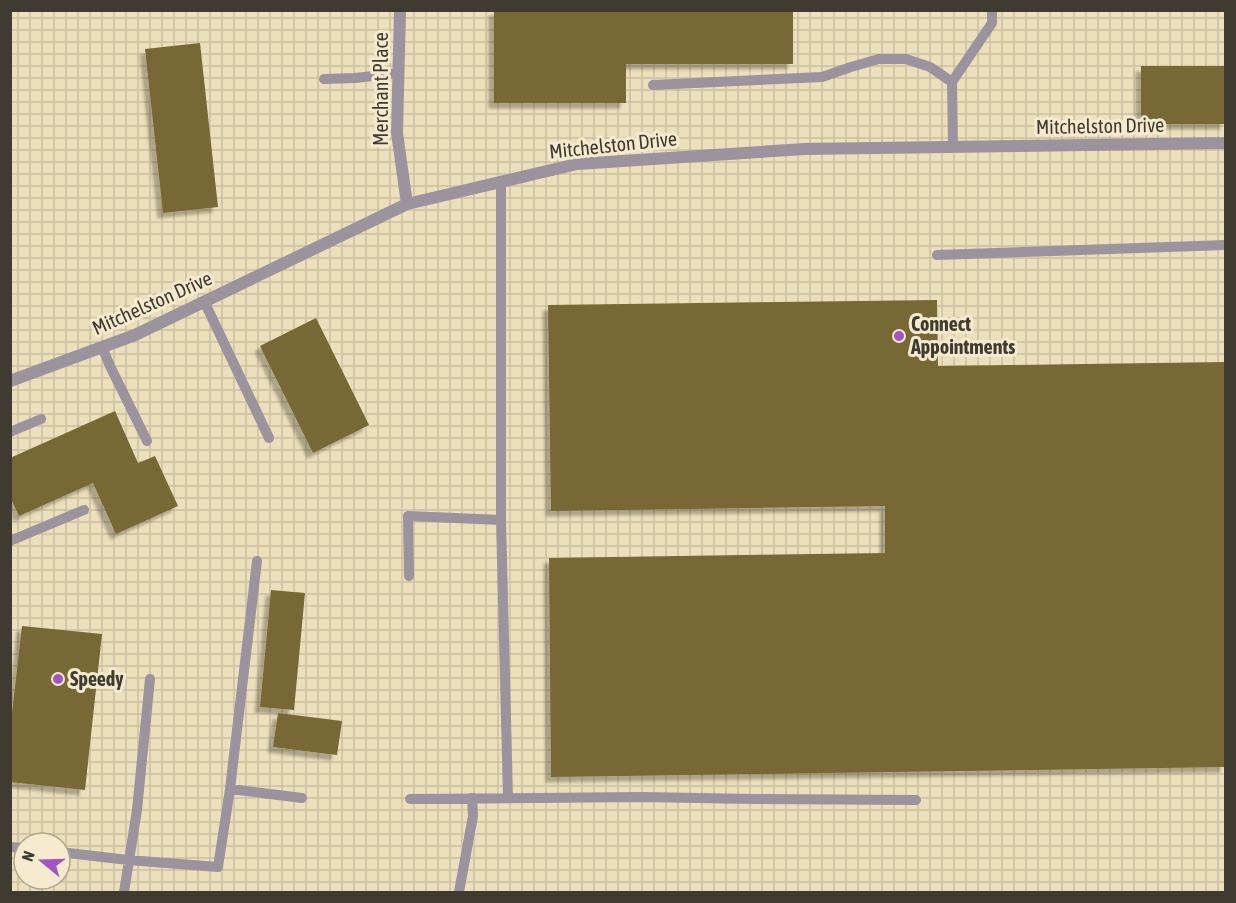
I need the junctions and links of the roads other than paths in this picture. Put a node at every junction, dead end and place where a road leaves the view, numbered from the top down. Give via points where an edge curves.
1 (400, 10) edge
2 (992, 10) edge
3 (399, 73) junction
4 (324, 79) dead end
5 (952, 82) junction
6 (653, 85) dead end
7 (1226, 143) edge
8 (953, 147) junction
9 (501, 182) junction
10 (407, 204) junction
11 (1226, 245) edge
12 (937, 255) dead end
13 (204, 301) junction
14 (102, 347) junction
15 (10, 381) edge
16 (41, 419) dead end
17 (10, 432) edge
18 (269, 438) dead end
19 (147, 441) dead end
20 (84, 510) dead end
21 (501, 520) junction
22 (10, 541) edge
23 (256, 561) dead end
24 (408, 576) dead end
25 (150, 679) dead end
26 (230, 789) junction
27 (302, 798) dead end
28 (472, 798) junction
29 (508, 798) junction
30 (410, 800) dead end
31 (916, 800) dead end
32 (72, 853) edge
33 (128, 860) junction
34 (124, 892) edge
35 (459, 892) edge

1 - 3 street, Merchant Place
2 - 5 lane via 992,23
3 - 4 lane
3 - 10 street, Merchant Place via 397,133
5 - 6 lane via 930,67 906,59 879,59 822,77
5 - 8 lane
7 - 8 street, Mitchelston Drive
8 - 9 street, Mitchelston Drive via 804,149 577,164
9 - 10 street, Mitchelston Drive
9 - 21 lane
10 - 13 street, Mitchelston Drive
11 - 12 lane
13 - 14 street, Mitchelston Drive
13 - 18 lane
14 - 15 street, Mitchelston Drive
14 - 19 lane
16 - 17 lane
20 - 22 lane
21 - 24 lane via 408,516
21 - 29 lane
23 - 26 lane
25 - 33 lane
26 - 27 lane
26 - 33 lane via 218,867
28 - 29 lane
28 - 30 lane
28 - 35 lane via 473,816
29 - 31 lane
32 - 33 lane
33 - 34 lane

